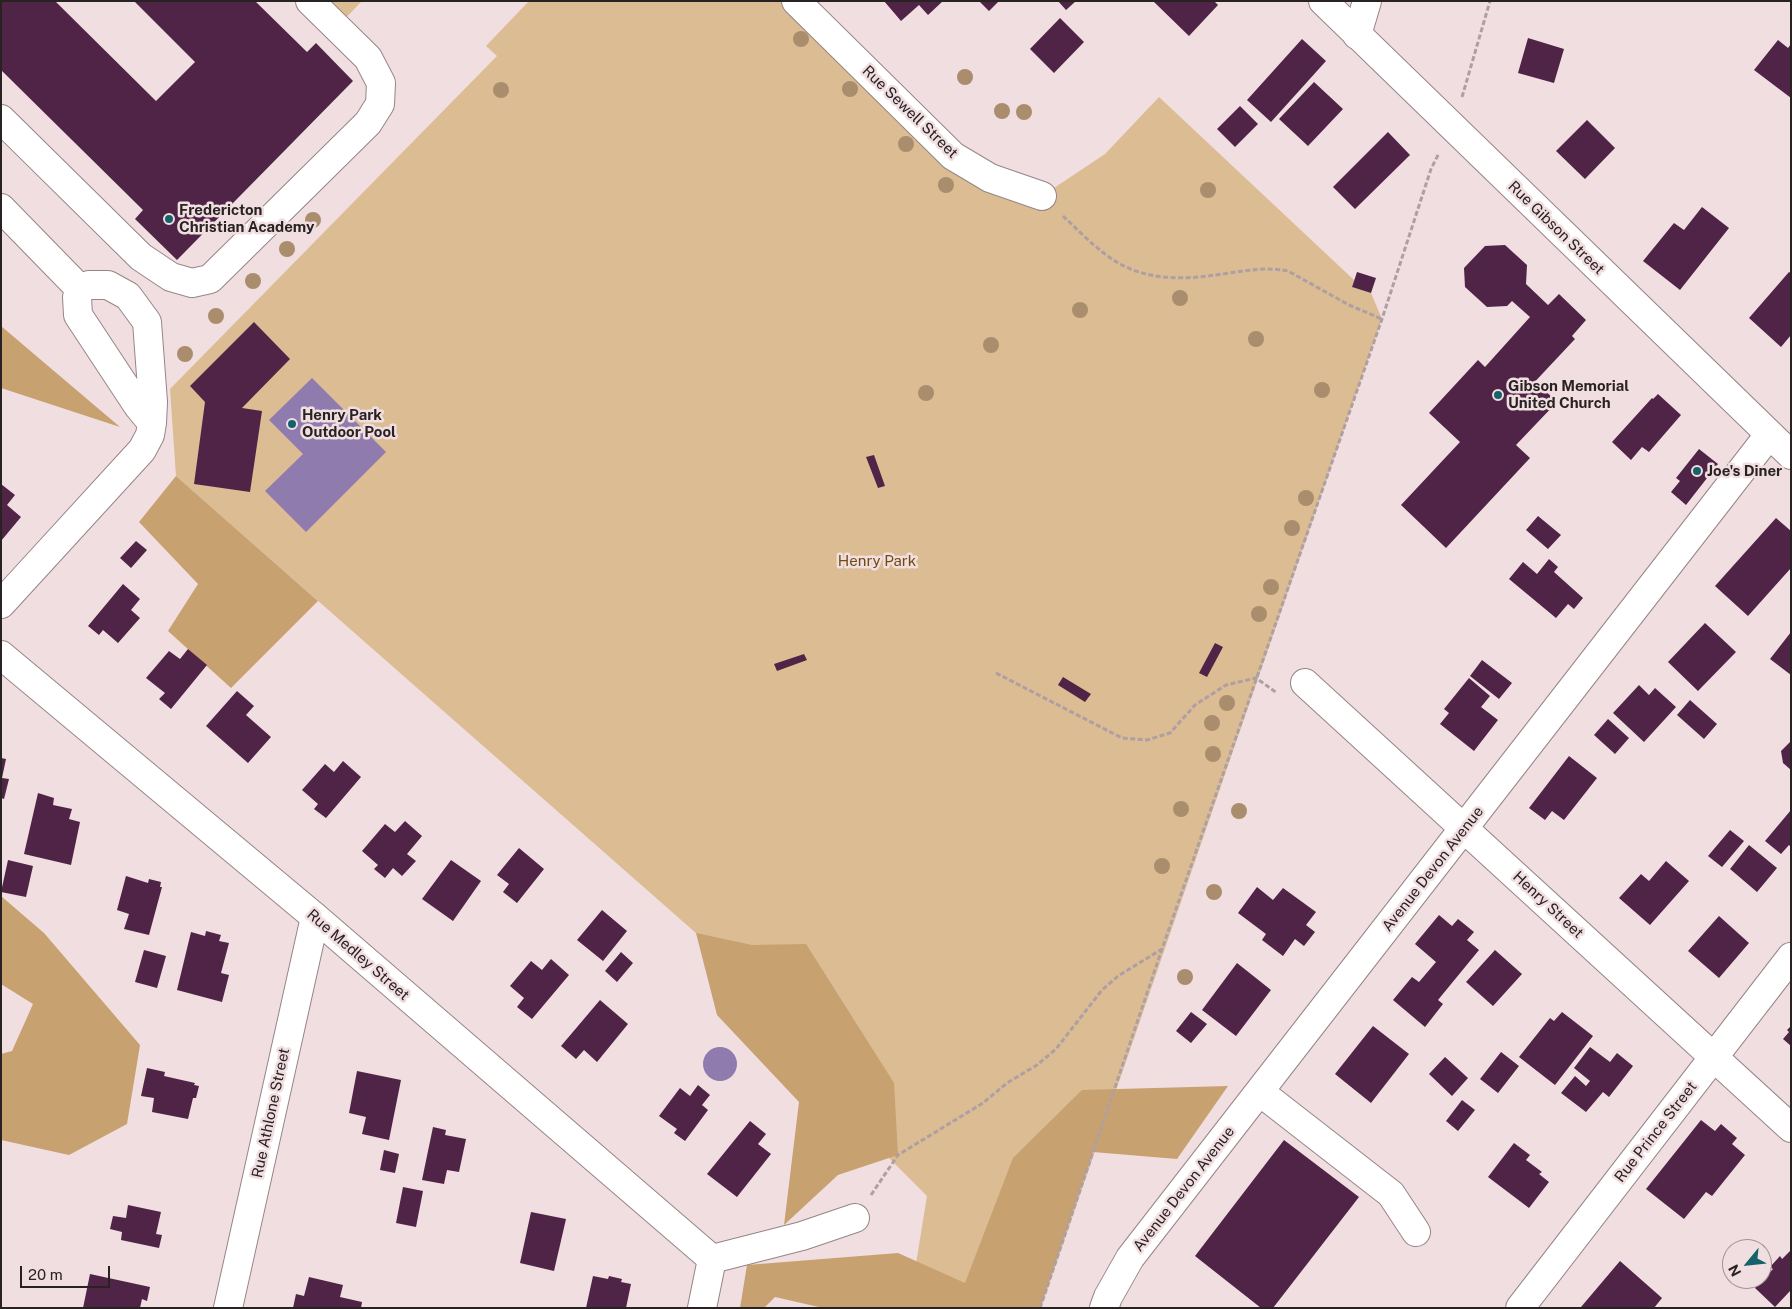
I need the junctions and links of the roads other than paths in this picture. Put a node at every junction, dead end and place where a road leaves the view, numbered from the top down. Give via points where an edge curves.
1 (310, 1) edge
2 (796, 1) edge
3 (1322, 1) edge
4 (1367, 1) edge
5 (1357, 35) junction
6 (1, 119) edge
7 (1042, 196) road end
8 (1, 208) edge
9 (80, 289) junction
10 (152, 423) junction
11 (1769, 435) junction
12 (1791, 455) edge
13 (1, 604) edge
14 (1, 655) edge
15 (1305, 683) dead end
16 (1464, 829) junction
17 (315, 918) junction
18 (1791, 957) edge
19 (1713, 1057) junction
20 (1260, 1092) junction
21 (1791, 1128) edge
22 (855, 1218) road end
23 (1416, 1232) dead end
24 (712, 1259) junction
25 (228, 1308) edge
26 (702, 1308) edge
27 (1104, 1308) edge
28 (1520, 1308) edge

1 - 6 street via 368,58 381,83 380,104 368,122 210,279 192,283 171,277 141,257
2 - 7 street, Rue Sewell Street via 953,156 990,178
3 - 5 street, Rue Gibson Street
4 - 5 street
5 - 11 street, Rue Gibson Street
8 - 9 street
9 - 10 street via 76,297 78,315
9 - 10 street via 90,285 108,285 128,296 147,322
10 - 13 street via 142,450
11 - 12 street, Rue Gibson Street
11 - 16 street, Avenue Devon Avenue
14 - 17 street, Rue Medley Street
15 - 16 street, Henry Street
16 - 19 street, Henry Street
16 - 20 street, Avenue Devon Avenue
17 - 24 street, Rue Medley Street
17 - 25 street, Rue Athlone Street
18 - 19 street, Rue Prince Street
19 - 21 street, Henry Street
19 - 28 street, Rue Prince Street
20 - 23 street via 1390,1194
20 - 27 street, Avenue Devon Avenue via 1130,1258
22 - 24 street via 802,1236
24 - 26 street

